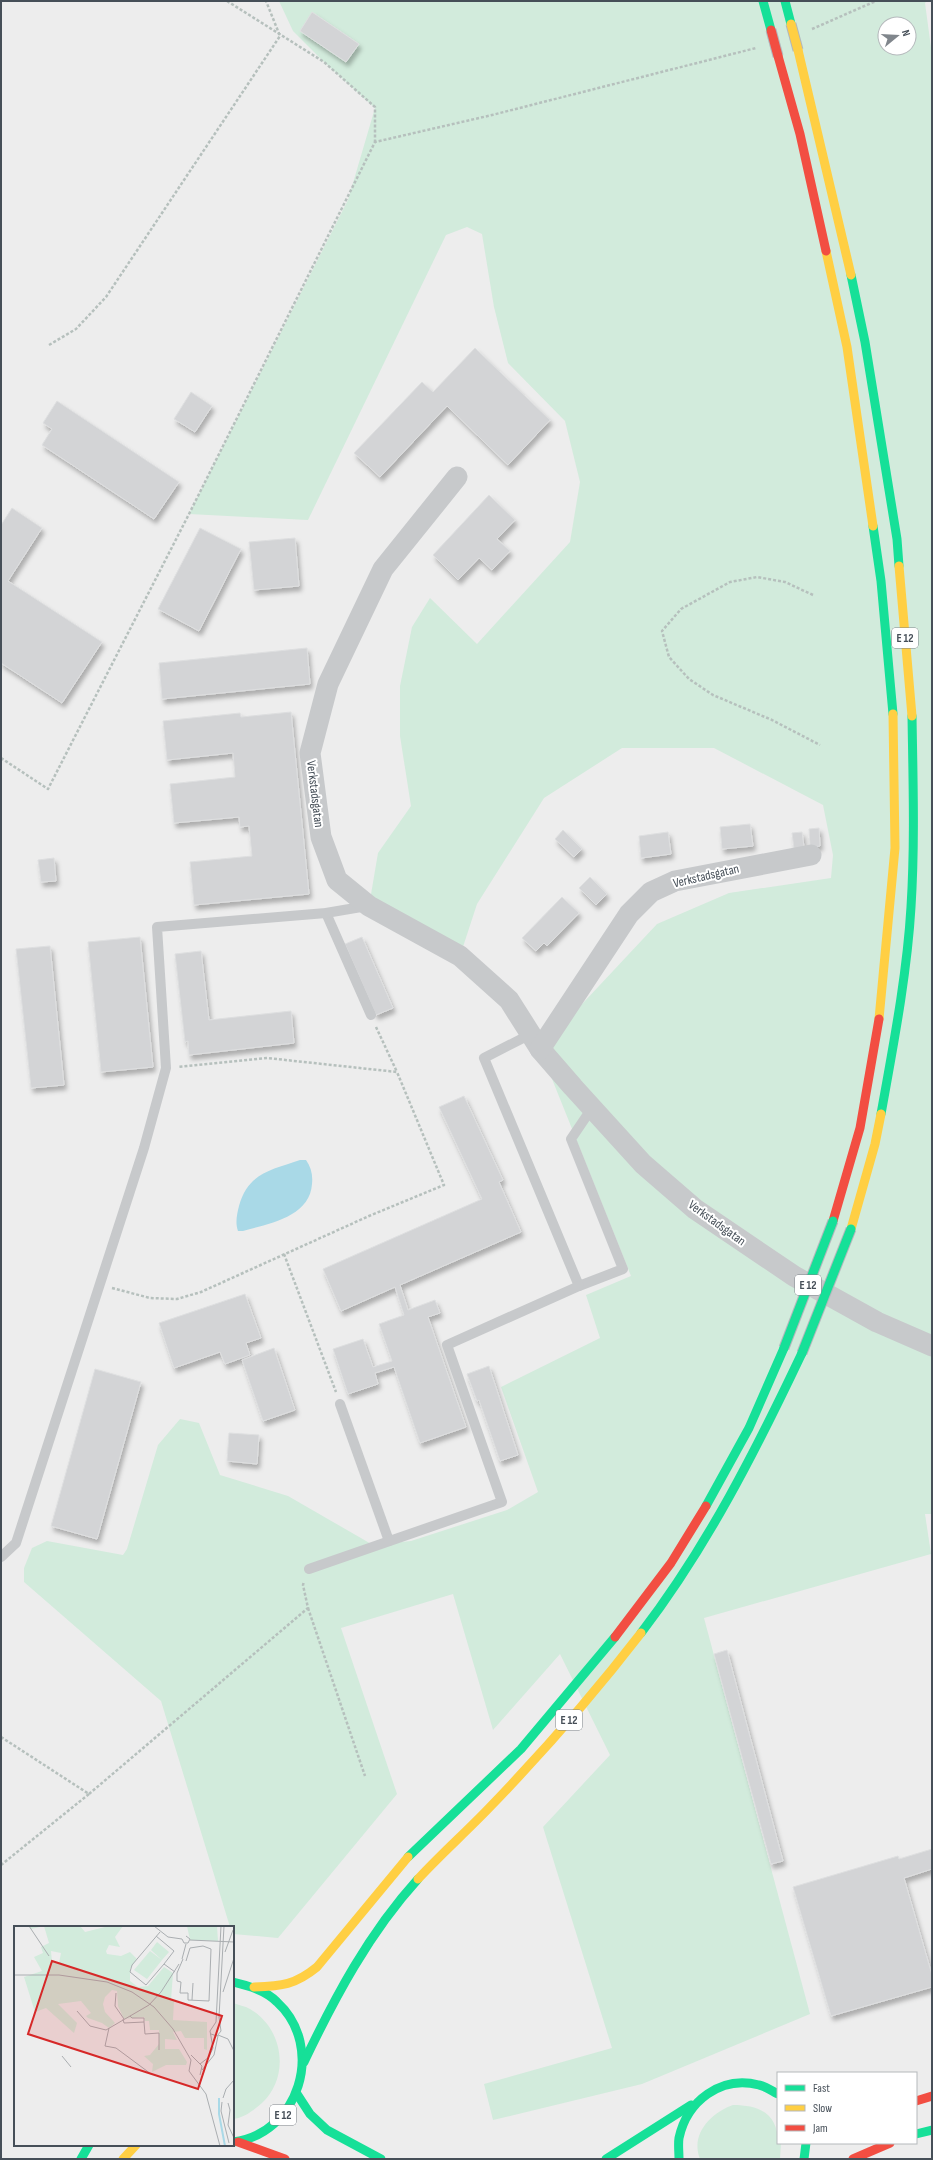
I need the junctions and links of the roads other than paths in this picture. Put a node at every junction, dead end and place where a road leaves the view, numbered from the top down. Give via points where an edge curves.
1 (763, 1) edge
2 (786, 1) edge
3 (456, 477) dead end
4 (811, 856) dead end
5 (369, 906) junction
6 (326, 913) junction
7 (371, 1015) road end
8 (535, 1042) junction
9 (592, 1108) junction
10 (579, 1286) junction
11 (932, 1346) edge
12 (340, 1404) road end
13 (389, 1541) junction
14 (1, 1557) edge
15 (309, 1569) road end
16 (234, 1982) edge
17 (254, 1987) junction
18 (304, 2062) junction
19 (297, 2094) junction
20 (777, 2094) edge
21 (932, 2096) edge
22 (917, 2101) edge
23 (695, 2102) junction
24 (932, 2130) edge
25 (917, 2134) edge
26 (236, 2142) edge
27 (806, 2144) edge
28 (887, 2144) edge
29 (88, 2146) edge
30 (135, 2146) edge
31 (81, 2159) edge
32 (123, 2159) edge
33 (285, 2159) edge
34 (381, 2159) edge
35 (606, 2159) edge
36 (679, 2159) edge
37 (804, 2159) edge
38 (853, 2159) edge

1 - 17 main road, E 12, bridge via 800,134 847,347 881,581 894,712 896,848 878,1035 860,1128 833,1221 784,1348 749,1428 706,1506 670,1563 601,1655 521,1749 412,1853 317,1967 302,1979 279,1986
2 - 18 main road, E 12, bridge via 840,224 865,342 897,539 912,714 914,821 911,908 895,1035 875,1144 851,1229 802,1353 767,1430 714,1527 661,1606 619,1662 543,1751 401,1898 376,1931 328,2012
3 - 5 street, Verkstadsgatan via 383,569 328,684 310,753 321,837 337,880
4 - 8 street, Verkstadsgatan via 676,881 651,892 629,914
5 - 6 lane
5 - 8 street, Verkstadsgatan via 460,956 510,1000
6 - 7 lane
6 - 14 lane via 157,927 166,1068 144,1148 16,1543
8 - 9 street, Verkstadsgatan
8 - 10 lane via 484,1058
9 - 10 lane via 571,1138 623,1268
9 - 11 street, Verkstadsgatan via 643,1164 701,1213 794,1276 877,1322
10 - 13 lane via 447,1345 502,1502
12 - 13 lane
13 - 15 lane
16 - 17 main road, E 12
17 - 18 main road, E 12 via 269,1995 290,2017 298,2031
18 - 19 main road, E 12
19 - 26 main road, E 12 via 290,2108 279,2120 252,2138
19 - 34 main road via 310,2114 327,2130
20 - 23 main road via 756,2084 734,2083 713,2090
21 - 22 main road
23 - 35 main road
23 - 36 main road via 682,2126 678,2142
24 - 25 main road
26 - 33 main road
27 - 37 main road
28 - 38 main road
29 - 31 main road
30 - 32 main road

